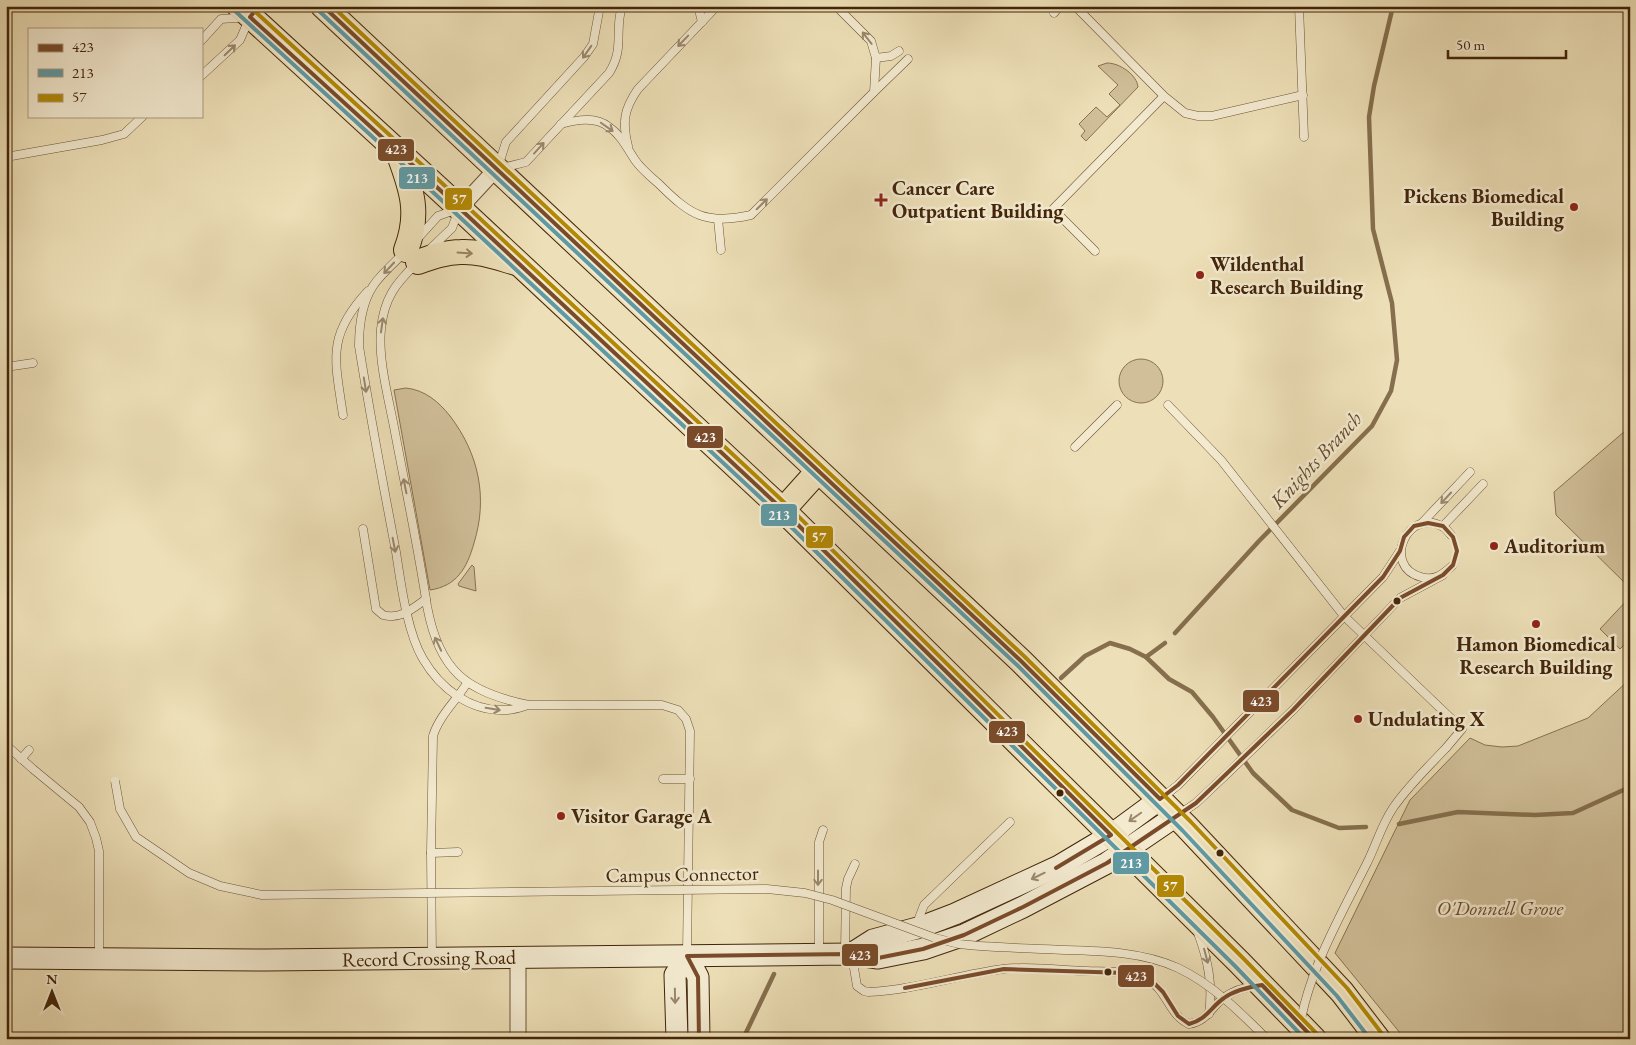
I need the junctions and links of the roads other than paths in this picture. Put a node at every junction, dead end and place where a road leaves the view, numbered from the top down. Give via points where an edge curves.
1 (323, 6) edge
2 (600, 6) edge
3 (622, 6) edge
4 (698, 6) edge
5 (717, 6) edge
6 (836, 6) edge
7 (1060, 6) edge
8 (1075, 6) edge
9 (1299, 6) edge
10 (249, 10) edge
11 (1054, 13) dead end
12 (702, 22) junction
13 (202, 40) edge
14 (899, 51) dead end
15 (876, 58) junction
16 (908, 59) dead end
17 (202, 75) edge
18 (874, 92) junction
19 (1303, 95) junction
20 (1164, 96) junction
21 (141, 118) edge
22 (561, 124) junction
23 (1304, 137) dead end
24 (628, 146) junction
25 (398, 151) junction
26 (6, 157) edge
27 (497, 168) junction
28 (460, 208) junction
29 (718, 219) junction
30 (721, 250) dead end
31 (1095, 252) dead end
32 (412, 256) junction
33 (520, 264) junction
34 (372, 286) junction
35 (33, 363) dead end
36 (6, 367) edge
37 (1117, 405) dead end
38 (1168, 405) dead end
39 (342, 415) dead end
40 (1075, 447) dead end
41 (818, 471) junction
42 (1470, 472) dead end
43 (1483, 484) dead end
44 (783, 510) junction
45 (1421, 524) junction
46 (1442, 526) junction
47 (363, 529) dead end
48 (1451, 535) dead end
49 (1400, 551) junction
50 (1452, 566) dead end
51 (1442, 575) junction
52 (426, 599) junction
53 (407, 612) junction
54 (1344, 616) junction
55 (1364, 636) junction
56 (467, 683) junction
57 (458, 698) junction
58 (529, 705) junction
59 (6, 745) edge
60 (29, 750) dead end
61 (21, 759) junction
62 (663, 779) dead end
63 (690, 779) junction
64 (115, 781) dead end
65 (1168, 808) junction
66 (1010, 822) dead end
67 (824, 830) dead end
68 (1118, 843) junction
69 (458, 852) dead end
70 (431, 853) junction
71 (855, 864) dead end
72 (1188, 911) junction
73 (921, 927) junction
74 (819, 954) junction
75 (848, 954) junction
76 (687, 956) junction
77 (518, 957) junction
78 (6, 958) edge
79 (432, 958) junction
80 (99, 959) junction
81 (1262, 985) junction
82 (1342, 992) junction
83 (1289, 1011) junction
84 (1209, 1014) junction
85 (518, 1039) edge
86 (676, 1039) edge
87 (699, 1039) edge
88 (1267, 1039) edge
89 (1298, 1039) edge
90 (1305, 1039) edge
91 (1314, 1039) edge
92 (1378, 1039) edge
93 (1389, 1039) edge

1 - 27 main road
2 -> 27 lane via 593,44 506,142
3 - 22 lane via 615,63
4 - 12 lane
5 - 12 lane
15 -> 6 lane via 871,41
7 - 11 lane
8 - 20 lane
9 - 19 lane
10 - 13 lane via 221,19
17 -> 10 lane via 240,40
10 - 25 main road
12 -> 24 lane via 629,100 624,117
14 - 15 lane
15 - 18 lane
16 - 18 lane
29 -> 18 lane via 751,215
19 - 20 lane via 1212,116 1185,113
19 - 23 lane
20 - 31 lane via 1053,209
21 - 26 lane via 124,134
22 -> 24 lane via 578,120 600,122
27 -> 22 lane via 526,162
24 - 29 lane via 635,161 678,203 692,213
25 - 28 main road
25 - 32 main road via 411,187 414,207
27 - 28 street
27 - 41 main road
28 - 32 lane via 452,228
28 - 32 lane via 438,216
28 - 33 main road
29 - 30 lane
32 -> 33 main road via 461,252
32 -> 34 lane
52 -> 32 lane via 386,386 380,337 383,315 393,288
33 - 44 main road
34 - 39 lane via 349,313 337,339
34 -> 53 lane via 359,328 359,346
35 - 36 lane
37 - 40 lane
38 - 54 lane via 1221,460
41 - 44 main road
41 - 65 main road via 1021,661
42 -> 45 lane, Record Crossing Road
43 - 46 lane
44 - 68 main road
45 - 46 lane
45 - 49 lane, Record Crossing Road via 1414,526 1404,537
46 - 48 lane
47 - 53 lane via 376,609 388,617
49 - 51 lane via 1404,565 1414,575 1428,579
49 - 54 lane, Record Crossing Road via 1383,578
50 - 51 lane, Record Crossing Road
51 - 55 lane, Record Crossing Road via 1400,598
52 - 53 lane
56 -> 52 lane via 437,644
53 - 57 lane via 422,658 432,674
54 - 55 lane
54 - 65 lane, Record Crossing Road via 1178,785
55 - 65 lane, Record Crossing Road via 1196,803
55 - 89 lane, bridge via 1462,730 1392,809 1311,982 1304,1000
56 - 57 lane
56 - 58 lane via 508,701
57 -> 58 lane via 491,710
57 - 70 lane via 436,724 432,736
58 - 63 lane via 662,705 678,710 690,731
59 - 61 lane
60 - 61 lane
61 - 80 lane via 79,807 90,822 99,851
62 - 63 lane
63 - 76 lane
64 - 88 lane, Campus Connector, bridge via 120,809 136,837 189,873 220,886 262,895 767,890 805,893 959,944 1112,952 1146,958 1177,968 1207,985 1239,1010
65 - 68 street, Record Crossing Road
65 - 82 main road
66 - 73 lane via 924,905 919,918
67 -> 74 lane via 819,842
68 - 72 main road
68 -> 73 street, Record Crossing Road via 1067,861 956,914
68 - 75 street, Record Crossing Road via 1066,886 964,935 923,949 878,958
69 - 70 lane
70 - 79 lane
71 - 75 lane via 846,888
72 - 81 main road
72 -> 84 lane via 1208,962
73 - 75 street, Record Crossing Road via 873,940
74 - 75 street, Record Crossing Road
74 - 76 street, Record Crossing Road
75 - 84 lane via 856,986 864,991 916,987 1004,969 1126,973 1154,983 1183,1022 1196,1024
76 - 77 street, Record Crossing Road
76 -> 86 street via 675,975
76 - 87 street via 698,977
77 - 79 street, Record Crossing Road
77 - 85 street
78 - 80 street, Record Crossing Road
79 - 80 street, Record Crossing Road
81 - 83 main road
81 - 84 lane via 1245,987 1230,994
82 - 92 main road
82 - 93 main road
83 - 90 main road
83 - 91 main road

